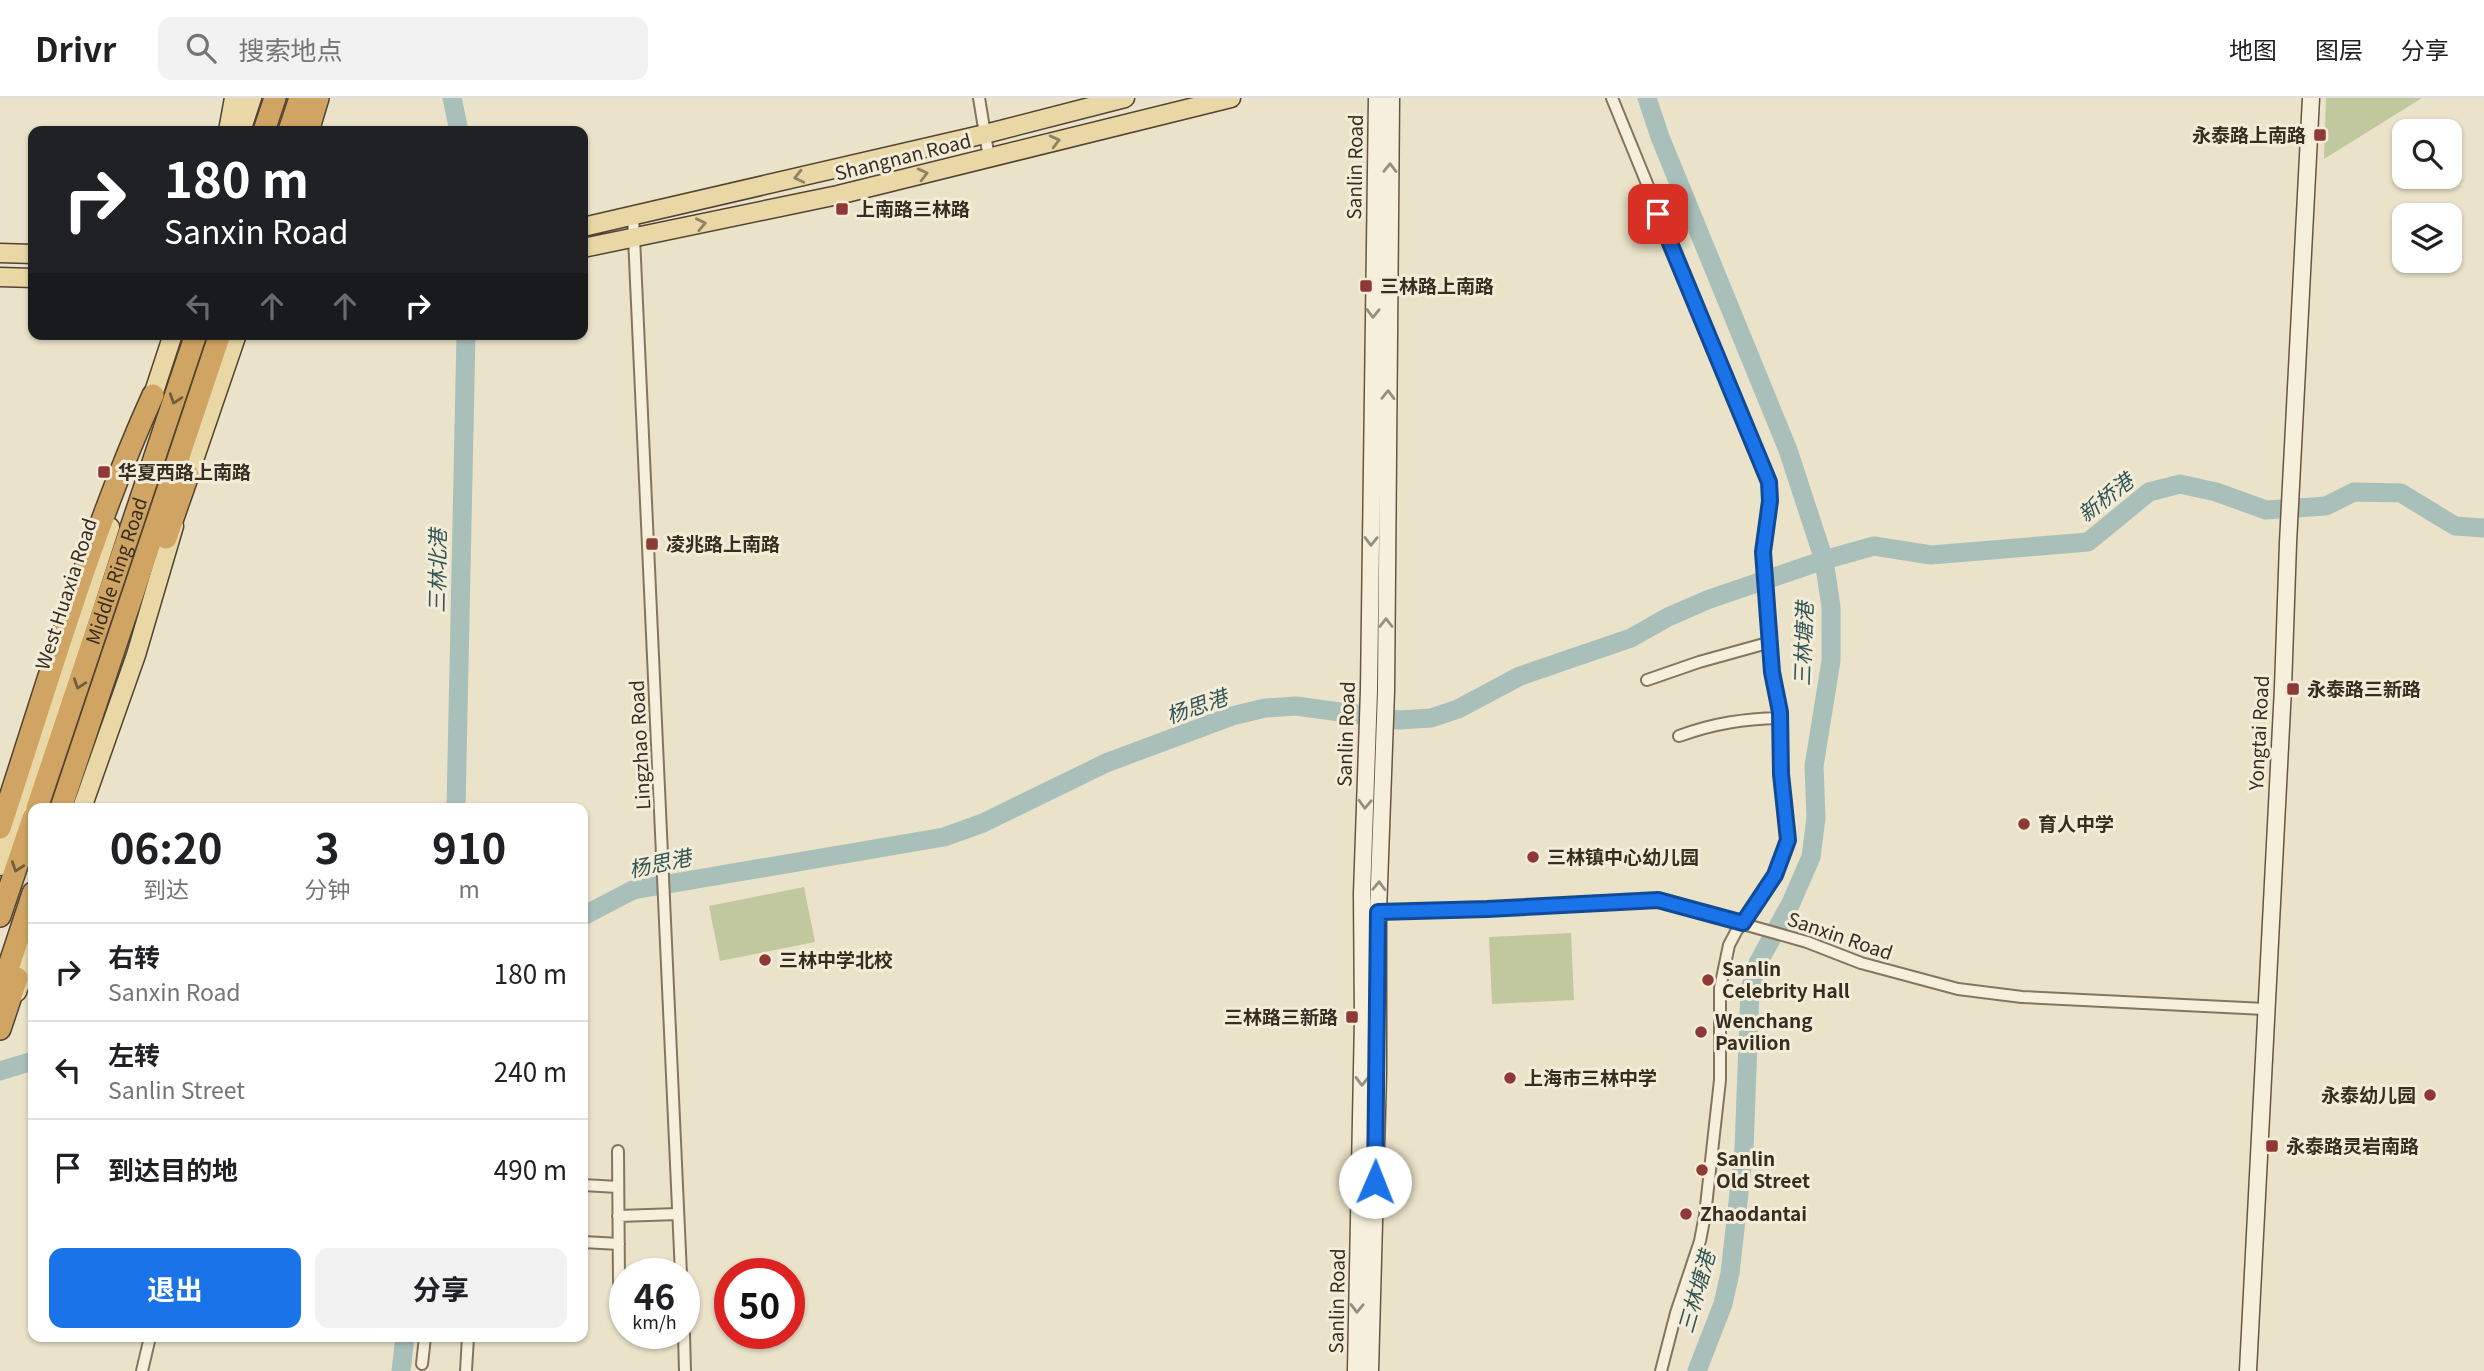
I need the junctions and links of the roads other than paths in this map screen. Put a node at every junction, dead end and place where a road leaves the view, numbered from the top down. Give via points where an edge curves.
1 (234, 98) edge
2 (252, 98) edge
3 (275, 98) edge
4 (303, 98) edge
5 (320, 98) edge
6 (979, 98) edge
7 (1125, 98) edge
8 (1231, 98) edge
9 (1377, 98) edge
10 (1391, 98) edge
11 (1612, 98) edge
12 (2311, 98) edge
13 (229, 126) edge
14 (243, 126) edge
15 (266, 126) edge
16 (300, 126) edge
17 (302, 126) edge
18 (985, 134) junction
19 (989, 158) junction
20 (633, 215) junction
21 (588, 226) edge
22 (635, 238) junction
23 (588, 247) edge
24 (0, 253) edge
25 (28, 254) edge
26 (0, 276) edge
27 (28, 278) edge
28 (171, 340) edge
29 (194, 340) edge
30 (217, 340) edge
31 (235, 340) edge
32 (153, 394) junction
33 (188, 475) junction
34 (1770, 642) junction
35 (1647, 680) dead end
36 (1781, 718) junction
37 (1679, 736) dead end
38 (39, 803) edge
39 (63, 803) edge
40 (76, 803) edge
41 (84, 803) edge
42 (0, 828) edge
43 (28, 833) edge
44 (0, 866) edge
45 (28, 908) edge
46 (1371, 913) junction
47 (0, 916) edge
48 (1746, 923) junction
49 (28, 946) edge
50 (28, 961) edge
51 (0, 993) edge
52 (2265, 1009) junction
53 (1, 1034) edge
54 (618, 1151) dead end
55 (588, 1185) edge
56 (618, 1187) junction
57 (678, 1214) junction
58 (618, 1216) junction
59 (588, 1242) edge
60 (619, 1244) junction
61 (619, 1258) edge
62 (680, 1258) edge
63 (149, 1342) edge
64 (424, 1342) edge
65 (468, 1342) edge
66 (684, 1349) edge
67 (422, 1364) dead end
68 (142, 1371) edge
69 (466, 1371) edge
70 (685, 1371) edge
71 (1356, 1371) edge
72 (1370, 1371) edge
73 (1661, 1371) edge
74 (2248, 1371) edge

1 - 13 main road
2 - 14 main road
3 - 15 highway
4 - 16 highway
5 - 17 highway
6 - 18 street
7 - 18 main road, Shangnan Road
19 -> 8 main road, Shangnan Road
9 -> 46 main road, Sanlin Road via 1362,894
46 -> 10 main road, Sanlin Road via 1386,691
11 - 34 street via 1765,470 1770,491 1763,552
12 - 52 main road, Yongtai Road
18 - 19 street
18 -> 20 main road, Shangnan Road
22 -> 19 main road, Shangnan Road
20 - 21 main road, Shangnan Road
20 - 22 street, Lingzhao Road
22 - 23 main road, Shangnan Road
22 - 57 street, Lingzhao Road
24 - 25 main road
26 - 27 main road
28 - 32 main road, West Huaxia Road
29 -> 38 highway, Middle Ring Road
30 - 39 highway, Middle Ring Road
31 - 33 main road
32 - 42 highway via 101,520
32 - 42 main road via 110,473
32 - 44 main road, West Huaxia Road
33 - 40 highway
33 - 41 main road via 135,655
34 - 35 street
34 - 36 street
36 - 37 street via 1712,724
36 - 48 street via 1788,845
43 -> 47 highway
45 - 51 highway
46 - 48 street, Sanxin Road via 1658,900
46 -> 71 main road, Sanlin Road
46 - 72 main road, Sanlin Road via 1378,1073
48 - 52 street, Sanxin Road via 1861,963 1988,994
48 - 73 street via 1732,936 1720,988 1720,1080 1705,1215
49 - 53 highway
50 - 53 main road
52 - 74 main road, Yongtai Road
54 - 56 street
55 - 56 street
56 - 58 street
57 - 58 street
57 - 62 street, Lingzhao Road
58 - 60 street
59 - 60 street
60 - 61 street
63 - 68 street
64 - 67 street
65 - 69 street
66 - 70 street

